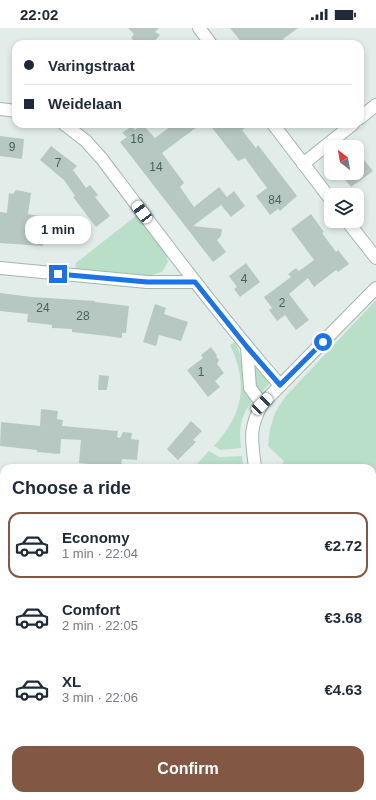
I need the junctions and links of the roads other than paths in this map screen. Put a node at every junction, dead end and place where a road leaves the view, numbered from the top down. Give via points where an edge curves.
1 (199, 28) edge
2 (208, 40) edge
3 (376, 106) edge
4 (0, 109) edge
5 (12, 110) edge
6 (364, 115) edge
7 (69, 128) edge
8 (276, 128) edge
9 (348, 128) edge
10 (304, 164) junction
11 (324, 191) edge
12 (352, 228) edge
13 (376, 258) edge
14 (0, 268) edge
15 (195, 282) junction
16 (376, 288) edge
17 (247, 347) junction
18 (280, 385) junction
19 (262, 404) junction
20 (255, 464) edge

1 - 2 street
3 - 6 street
4 - 5 street
7 - 15 street via 86,141 102,159
8 - 10 street
9 - 10 street
10 - 11 street
12 - 13 street
14 - 15 street via 147,282
15 - 17 street
16 - 18 street
17 - 18 street
17 - 19 street via 250,388
18 - 19 street
19 - 20 street via 251,428

